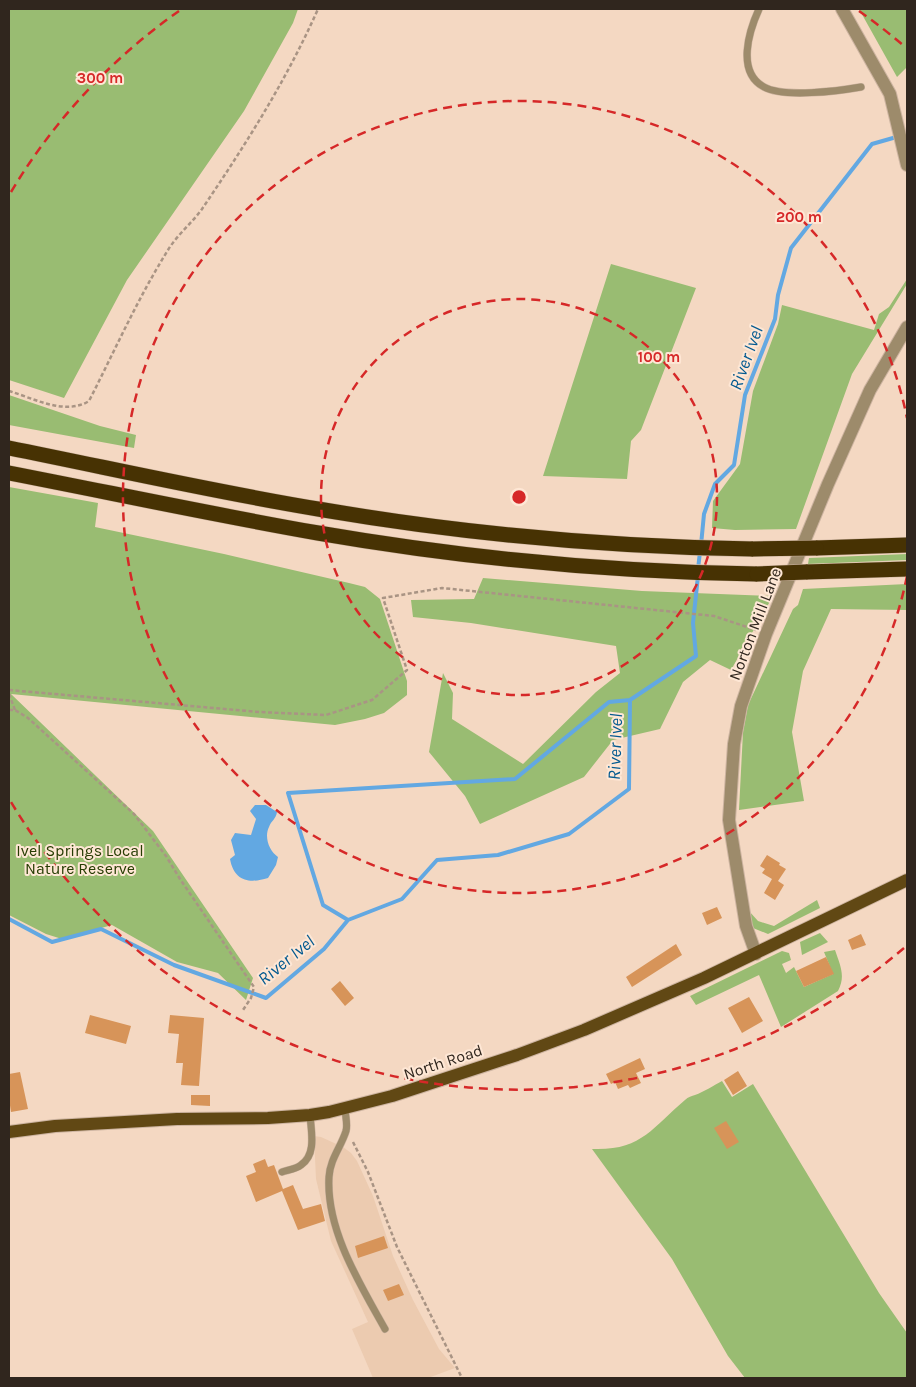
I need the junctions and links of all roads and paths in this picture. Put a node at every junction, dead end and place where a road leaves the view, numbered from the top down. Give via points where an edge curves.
1 (318, 9) edge
2 (759, 9) edge
3 (842, 9) edge
4 (861, 87) dead end
5 (907, 165) edge
6 (907, 327) edge
7 (9, 391) edge
8 (9, 448) edge
9 (9, 473) edge
10 (907, 545) edge
11 (907, 568) edge
12 (766, 634) junction
13 (9, 692) edge
14 (9, 710) edge
15 (15, 710) junction
16 (907, 880) edge
17 (756, 954) junction
18 (243, 1010) dead end
19 (345, 1108) junction
20 (310, 1114) junction
21 (346, 1129) junction
22 (9, 1132) edge
23 (282, 1172) dead end
24 (384, 1329) dead end
25 (462, 1378) edge

1 - 7 path via 281,86 250,137 197,216 170,247 89,401 69,407
2 - 4 lane via 751,29 747,55 753,77 759,83 776,91 800,92
3 - 5 street via 890,94
6 - 12 street, Norton Mill Lane via 870,390
8 - 10 highway, bridge via 324,510 490,534 660,547 753,549
9 - 11 highway, bridge via 319,534 577,566 757,574
12 - 13 path via 714,616 442,588 383,598 407,670 372,700 326,715
12 - 17 street, Norton Mill Lane via 734,744 728,820 746,926
13 - 15 path
14 - 15 path
15 - 18 path via 58,744 134,814 166,856 254,987
16 - 17 main road, North Road
17 - 19 main road, North Road via 576,1034 400,1094
19 - 20 main road, North Road
19 - 21 lane
20 - 22 main road, North Road via 55,1126
20 - 23 lane via 311,1152 300,1166
21 - 24 lane via 333,1157 329,1177 332,1206 337,1232 349,1263
21 - 25 path via 368,1172 397,1248

